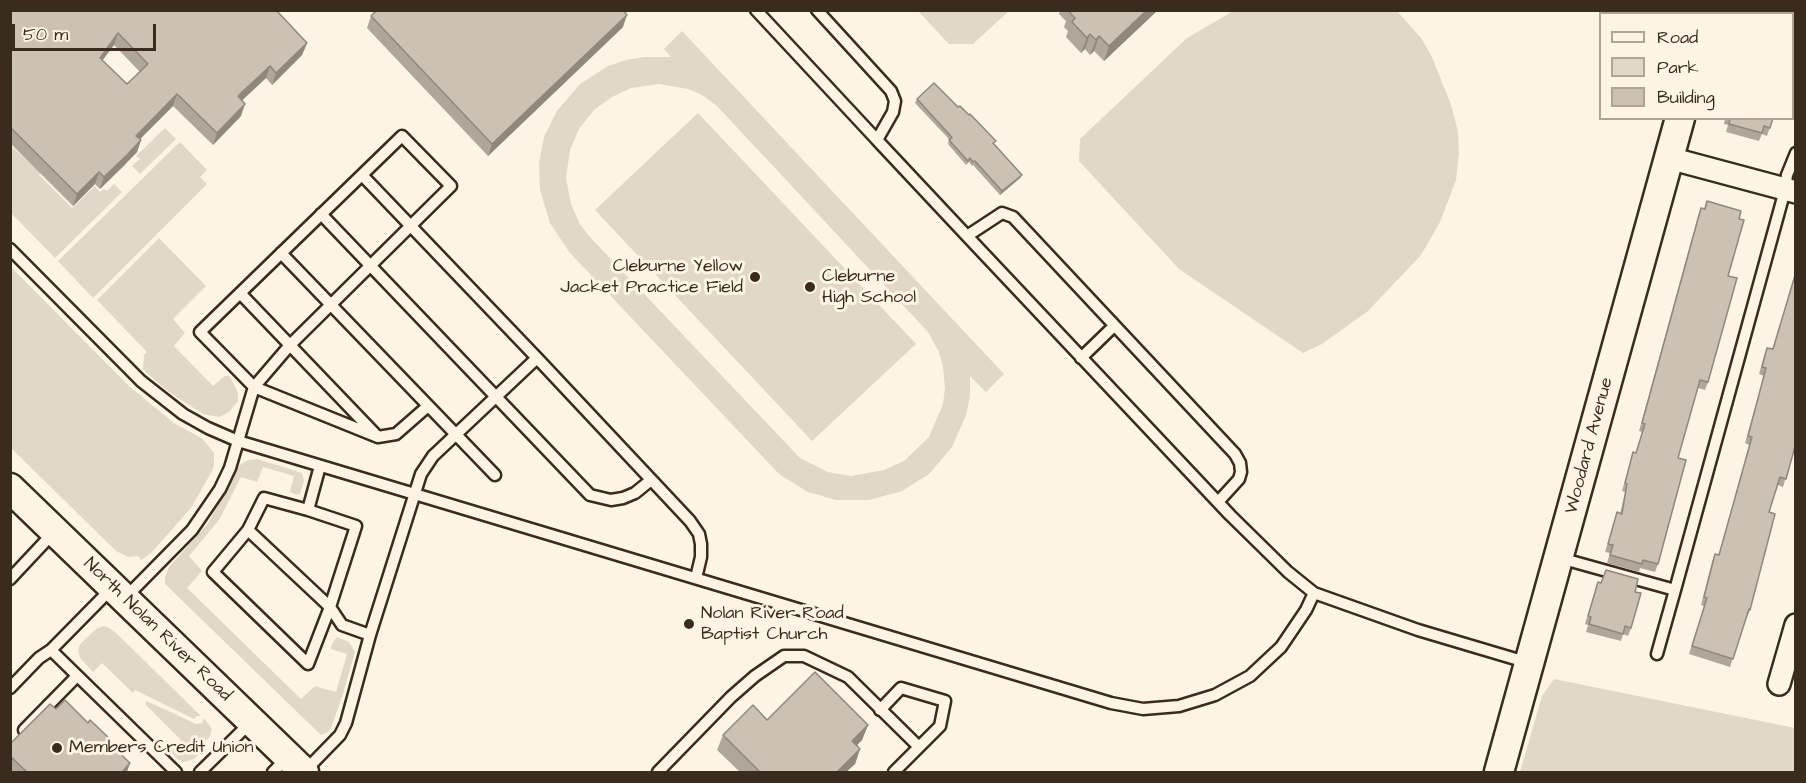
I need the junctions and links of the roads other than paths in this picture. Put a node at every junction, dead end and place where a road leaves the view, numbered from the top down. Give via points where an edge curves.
1 (756, 10) edge
2 (817, 10) edge
3 (1679, 120) edge
4 (877, 140) junction
5 (1796, 153) edge
6 (1669, 158) junction
7 (362, 175) junction
8 (1790, 191) edge
9 (321, 214) junction
10 (411, 226) junction
11 (967, 236) junction
12 (10, 249) edge
13 (281, 254) junction
14 (371, 266) junction
15 (240, 293) junction
16 (331, 305) junction
17 (1114, 326) junction
18 (290, 345) junction
19 (537, 358) junction
20 (1081, 358) junction
21 (254, 387) junction
22 (496, 398) junction
23 (428, 406) junction
24 (456, 435) junction
25 (378, 437) junction
26 (238, 441) junction
27 (320, 466) junction
28 (495, 476) dead end
29 (651, 480) junction
30 (10, 488) edge
31 (414, 495) junction
32 (1218, 502) junction
33 (308, 510) junction
34 (248, 530) junction
35 (55, 531) junction
36 (1559, 558) junction
37 (16, 568) edge
38 (696, 578) junction
39 (10, 579) edge
40 (1675, 590) junction
41 (119, 593) junction
42 (1314, 593) junction
43 (330, 607) junction
44 (1796, 626) edge
45 (370, 634) junction
46 (51, 650) junction
47 (1657, 654) dead end
48 (1529, 663) junction
49 (77, 676) junction
50 (1779, 684) dead end
51 (10, 688) edge
52 (880, 710) junction
53 (252, 722) junction
54 (24, 730) edge
55 (919, 747) junction
56 (292, 769) edge
57 (171, 771) edge
58 (200, 772) edge
59 (658, 772) edge
60 (894, 772) edge
61 (1499, 772) edge

1 - 4 lane
2 - 4 lane via 891,91 895,100 893,112
3 - 6 street, Woodard Avenue
4 - 11 lane
5 - 8 lane via 1787,175
6 - 8 street
6 - 36 street, Woodard Avenue
7 - 9 lane
7 - 10 lane
7 - 10 lane via 402,136 411,144 451,186
8 - 40 lane
9 - 13 lane
9 - 14 lane
10 - 14 lane
10 - 19 lane
11 - 17 lane via 1002,213 1013,217
11 - 20 lane
12 - 26 lane via 155,393 183,414
13 - 15 lane
13 - 16 lane
14 - 16 lane
14 - 22 lane
15 - 18 lane
15 - 21 lane via 200,332
16 - 18 lane
16 - 23 lane
17 - 20 lane
17 - 32 lane via 1235,454 1242,472
18 - 21 lane
18 - 25 lane
19 - 22 lane
19 - 29 lane
20 - 32 lane
21 - 25 lane
21 - 26 lane
22 - 24 lane
22 - 29 lane via 590,495 611,500 623,498
23 - 24 lane
23 - 25 lane via 396,434
24 - 28 lane
24 - 31 lane via 433,456
26 - 27 lane
26 - 41 lane via 220,489 192,530
27 - 31 lane
27 - 33 lane
29 - 38 lane via 699,534 701,557
30 - 35 street, North Nolan River Road
31 - 38 lane
31 - 45 lane
32 - 42 lane via 1287,572
33 - 34 lane via 264,498
33 - 43 lane via 356,526
34 - 43 lane
34 - 43 lane via 213,572 308,664
35 - 37 lane
35 - 41 street, North Nolan River Road
36 - 40 lane
36 - 48 street, Woodard Avenue
37 - 39 lane
38 - 42 lane via 1143,709 1179,706 1215,695 1250,676 1281,647
40 - 47 lane
41 - 46 lane
41 - 53 street, North Nolan River Road
42 - 48 lane
43 - 45 lane via 342,625
44 - 50 street
45 - 56 lane via 340,735
46 - 49 lane
46 - 51 lane
48 - 61 street, Woodard Avenue
49 - 54 lane
49 - 57 lane
52 - 55 lane
52 - 55 lane via 901,688 945,701 940,726
52 - 59 lane via 848,676 804,656 784,656 731,697
53 - 56 street, North Nolan River Road
53 - 58 lane
55 - 60 lane

